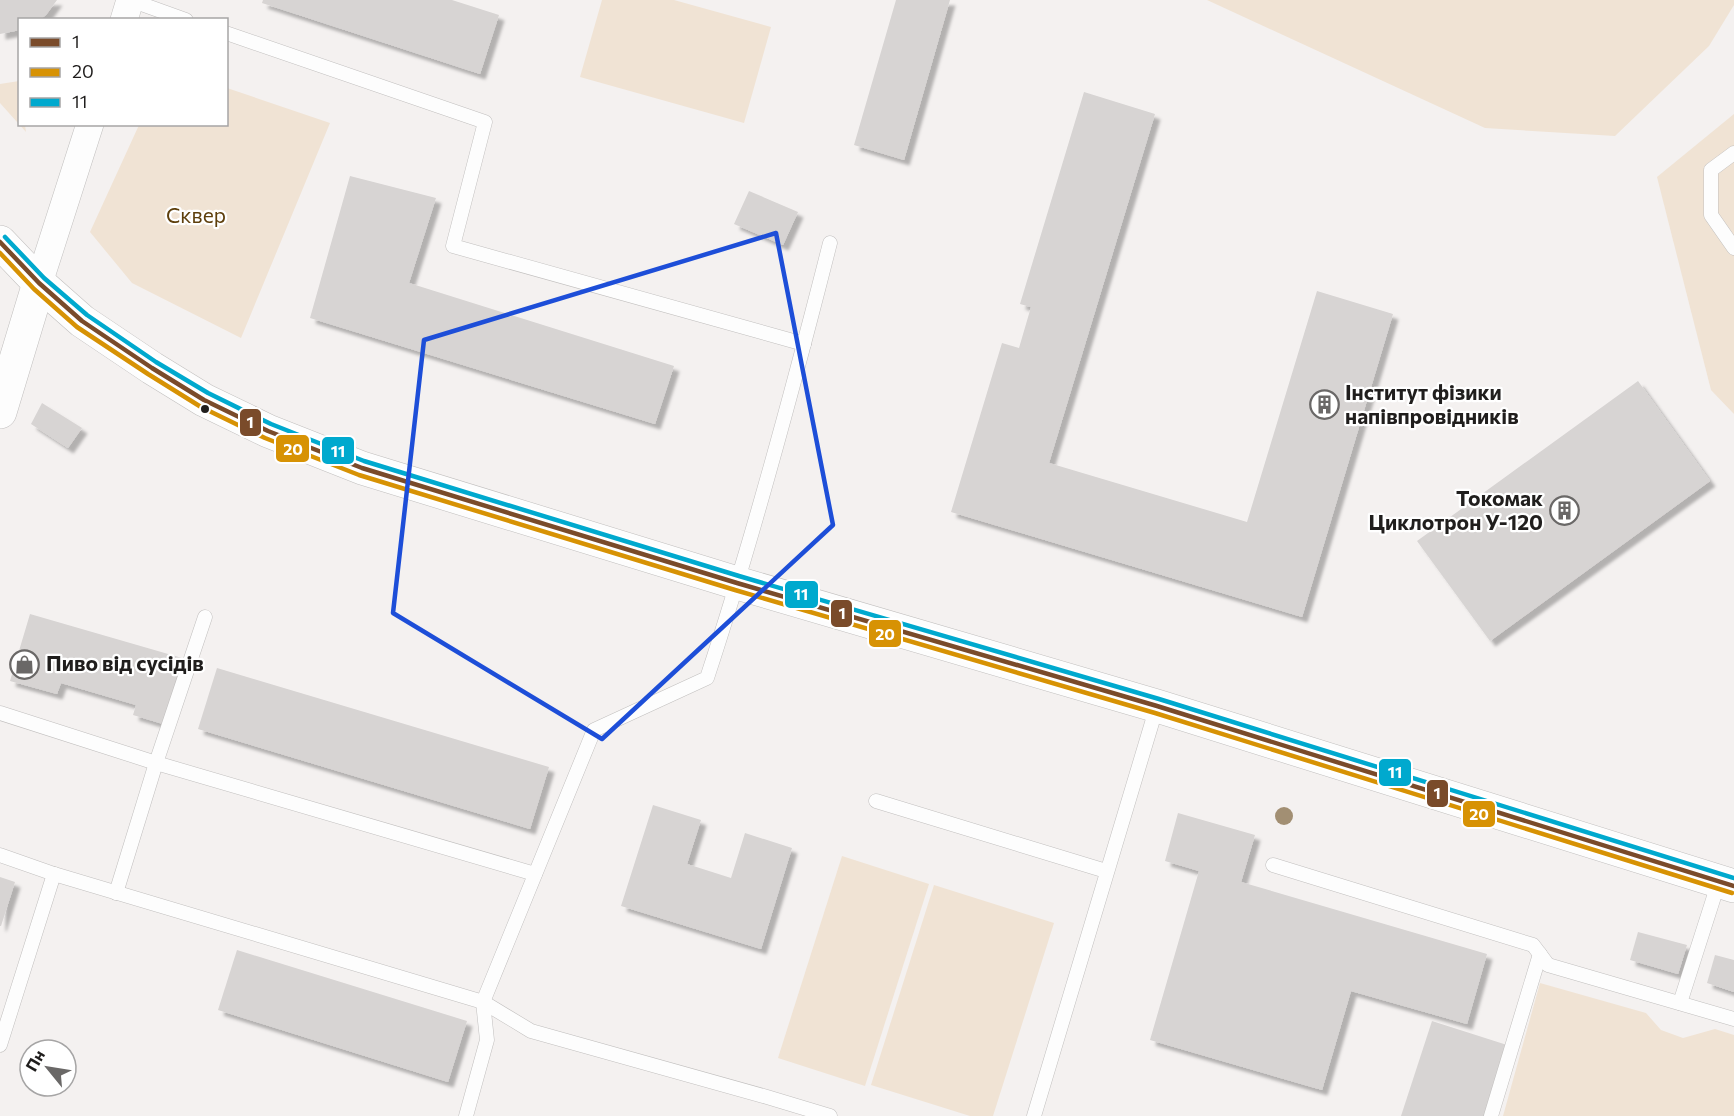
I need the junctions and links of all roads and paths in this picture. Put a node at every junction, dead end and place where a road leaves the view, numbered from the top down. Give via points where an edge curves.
1 (130, 0) edge
2 (125, 18) edge
3 (180, 18) edge
4 (228, 34) edge
5 (89, 126) edge
6 (1734, 153) edge
7 (0, 242) edge
8 (830, 243) dead end
9 (1734, 248) edge
10 (39, 283) junction
11 (804, 344) junction
12 (0, 412) edge
13 (737, 583) junction
14 (205, 617) dead end
15 (1157, 706) junction
16 (0, 712) edge
17 (156, 763) junction
18 (876, 801) dead end
19 (0, 855) edge
20 (1273, 865) dead end
21 (1106, 871) junction
22 (54, 874) junction
23 (535, 874) junction
24 (1726, 884) edge
25 (116, 893) junction
26 (1540, 954) junction
27 (483, 1002) junction
28 (1680, 1003) junction
29 (1734, 1019) edge
30 (0, 1045) edge
31 (466, 1116) edge
32 (830, 1116) edge
33 (1034, 1116) edge
34 (1491, 1116) edge

1 - 2 street
1 - 3 lane
4 - 11 lane via 485,122 453,246
5 - 10 street
6 - 9 lane via 1711,170 1711,215
7 - 10 main road
8 - 11 lane
10 - 12 main road
10 - 13 main road via 82,321 152,368 204,400 268,431 362,468
11 - 13 lane
13 - 15 main road
13 - 23 lane via 707,678 594,730
14 - 17 lane
15 - 21 lane
15 - 24 main road
16 - 17 lane
17 - 23 lane
17 - 25 lane
18 - 21 lane
19 - 22 lane
20 - 26 lane via 1533,945
21 - 33 lane
22 - 25 lane
22 - 30 lane
23 - 27 lane
24 - 28 lane
25 - 27 lane
26 - 28 lane via 1548,965
26 - 34 lane
27 - 31 lane via 487,1040
27 - 32 lane via 531,1031
28 - 29 lane

